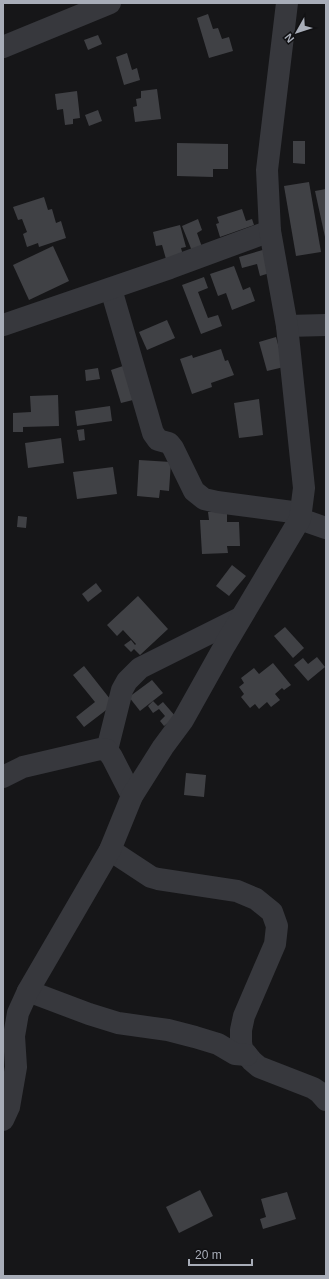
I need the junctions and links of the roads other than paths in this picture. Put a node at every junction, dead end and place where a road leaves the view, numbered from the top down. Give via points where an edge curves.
1 (110, 3) edge
2 (287, 3) edge
3 (3, 47) edge
4 (270, 231) junction
5 (111, 289) junction
6 (3, 325) edge
7 (326, 325) edge
8 (287, 326) junction
9 (300, 516) junction
10 (326, 528) edge
11 (240, 618) junction
12 (107, 750) junction
13 (3, 777) edge
14 (132, 796) junction
15 (110, 850) junction
16 (28, 991) junction
17 (247, 1055) junction
18 (326, 1100) edge
19 (3, 1120) edge

1 - 3 street
2 - 4 street via 267,170
4 - 5 street
4 - 8 street
5 - 6 street
5 - 9 street via 153,433 158,440 169,443 173,448 194,491 204,499
7 - 8 street
8 - 9 street via 304,488
9 - 10 street
9 - 11 street
11 - 12 street via 140,668 122,690
11 - 14 street via 183,720
12 - 13 street via 100,749 23,767
12 - 14 street
14 - 15 street
15 - 16 street
15 - 17 street via 158,880 237,891 256,899 272,912 278,926 275,944 244,1016 241,1030 242,1049
16 - 17 street via 118,1023 168,1030 218,1044 235,1054
16 - 19 street via 18,1013 14,1036 16,1068 9,1107
17 - 18 street via 259,1067 313,1088

